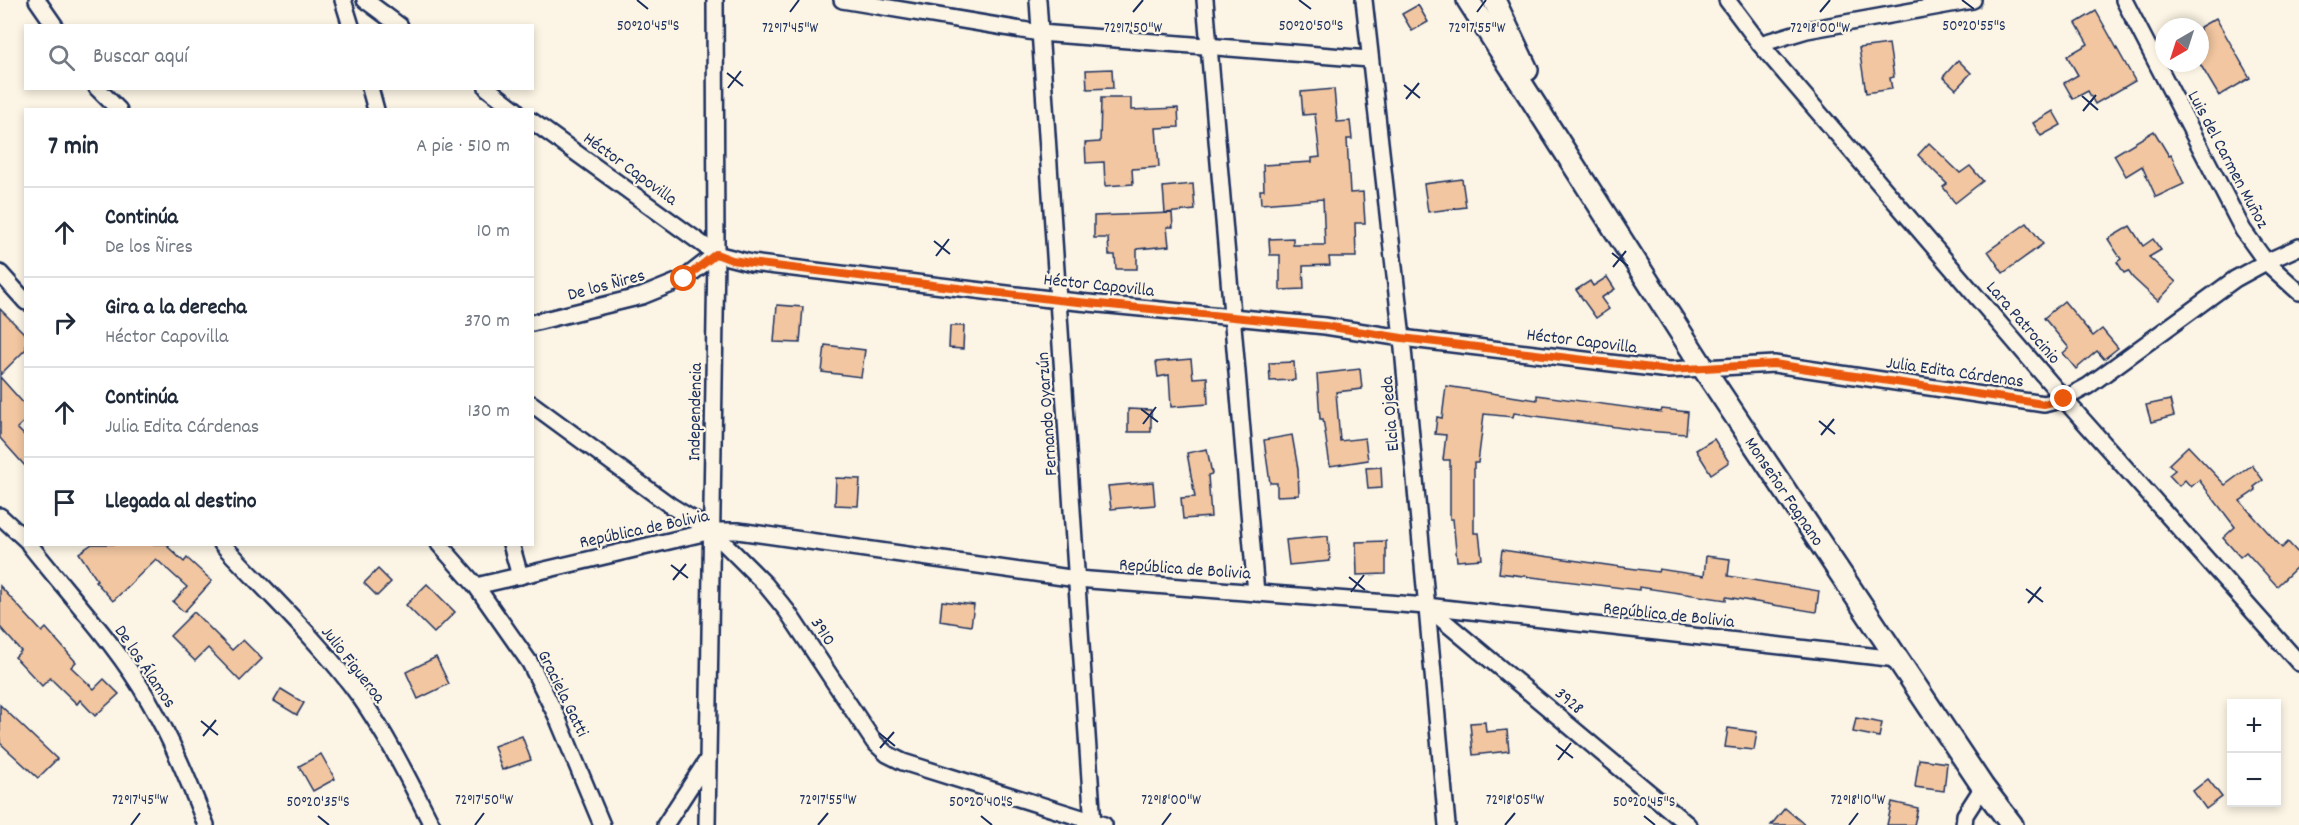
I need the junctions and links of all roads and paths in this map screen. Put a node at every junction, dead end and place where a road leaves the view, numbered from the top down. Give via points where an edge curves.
1 (38, 0) edge
2 (51, 0) edge
3 (343, 0) edge
4 (365, 0) edge
5 (715, 0) edge
6 (842, 0) edge
7 (1038, 0) edge
8 (1205, 0) edge
9 (1364, 0) edge
10 (1468, 0) edge
11 (1494, 0) edge
12 (1727, 0) edge
13 (1973, 0) edge
14 (2124, 0) edge
15 (55, 24) edge
16 (56, 24) edge
17 (350, 24) edge
18 (397, 24) edge
19 (1040, 33) junction
20 (1760, 44) junction
21 (1209, 46) junction
22 (1369, 59) junction
23 (99, 90) edge
24 (371, 90) edge
25 (490, 90) edge
26 (117, 108) edge
27 (375, 108) edge
28 (513, 108) edge
29 (534, 122) edge
30 (1566, 152) junction
31 (2299, 247) edge
32 (716, 254) junction
33 (2266, 262) junction
34 (0, 273) edge
35 (2299, 292) edge
36 (24, 300) edge
37 (1058, 300) junction
38 (1232, 317) junction
39 (534, 323) edge
40 (1402, 338) junction
41 (1704, 369) junction
42 (2064, 399) junction
43 (534, 405) edge
44 (0, 516) edge
45 (712, 531) junction
46 (0, 534) edge
47 (24, 536) edge
48 (24, 537) edge
49 (32, 546) edge
50 (224, 546) edge
51 (441, 546) edge
52 (512, 546) edge
53 (520, 576) junction
54 (1077, 579) junction
55 (476, 586) junction
56 (1256, 593) junction
57 (1426, 606) junction
58 (1897, 659) junction
59 (2299, 663) edge
60 (708, 759) junction
61 (1983, 787) junction
62 (1096, 824) edge
63 (206, 825) edge
64 (432, 825) edge
65 (602, 825) edge
66 (665, 825) edge
67 (707, 825) edge
68 (1447, 825) edge
69 (1688, 825) edge
70 (1964, 825) edge
71 (2012, 825) edge

1 - 15 street
2 - 16 street
3 - 17 street
4 - 18 street
5 - 32 street, Independencia
6 - 19 street
7 - 19 street, Fernando Oyarzún
8 - 21 street
9 - 22 street, Elcia Ojeda
10 - 30 street, Monseñor Fagnano
11 - 30 street, Monseñor Fagnano
12 - 20 street, Lara Patrocinio
13 - 20 street via 1807,30
14 - 33 street, Luis del Carmen Muñoz via 2243,230
19 - 21 street
19 - 37 street, Fernando Oyarzún
20 - 42 street, Lara Patrocinio
21 - 22 street
21 - 38 street
22 - 40 street, Elcia Ojeda
23 - 26 street
24 - 27 street
25 - 28 street
29 - 32 street, Héctor Capovilla
30 - 41 street, Monseñor Fagnano
31 - 33 street, Julia Edita Cárdenas
32 - 37 street, Héctor Capovilla via 751,263
32 - 39 street, De los Ñires via 684,279 642,296
32 - 45 street, Independencia
33 - 35 street, Luis del Carmen Muñoz
33 - 42 street, Julia Edita Cárdenas via 2235,279 2088,386
34 - 36 street
37 - 38 street, Héctor Capovilla
37 - 54 street, Fernando Oyarzún
38 - 40 street, Héctor Capovilla
38 - 56 street
40 - 41 street, Héctor Capovilla via 1669,370
40 - 57 street, Elcia Ojeda
41 - 42 street, Julia Edita Cárdenas via 1774,364 2044,404
41 - 58 street, Monseñor Fagnano
42 - 59 street, Lara Patrocinio
43 - 45 street, 3910 via 671,506
44 - 47 street, De los Álamos
45 - 53 street, República de Bolivia
45 - 54 street, República de Bolivia via 738,531
45 - 60 street, Independencia
45 - 62 street, 3910 via 787,611 874,742 887,754
46 - 48 street
49 - 63 street, De los Álamos via 148,699 175,748
50 - 64 street, Julio Figueroa via 330,660 360,699
51 - 55 street, Graciela Gatti
52 - 53 street
53 - 55 street, República de Bolivia
54 - 56 street, República de Bolivia
54 - 62 street, Fernando Oyarzún
55 - 65 street, Graciela Gatti via 542,684
56 - 57 street, República de Bolivia
57 - 58 street, República de Bolivia
57 - 68 street, Elcia Ojeda
57 - 69 street, 3928
58 - 61 street, Monseñor Fagnano
60 - 66 street
60 - 67 street, Independencia
61 - 70 street via 1965,815
61 - 71 street, Monseñor Fagnano

